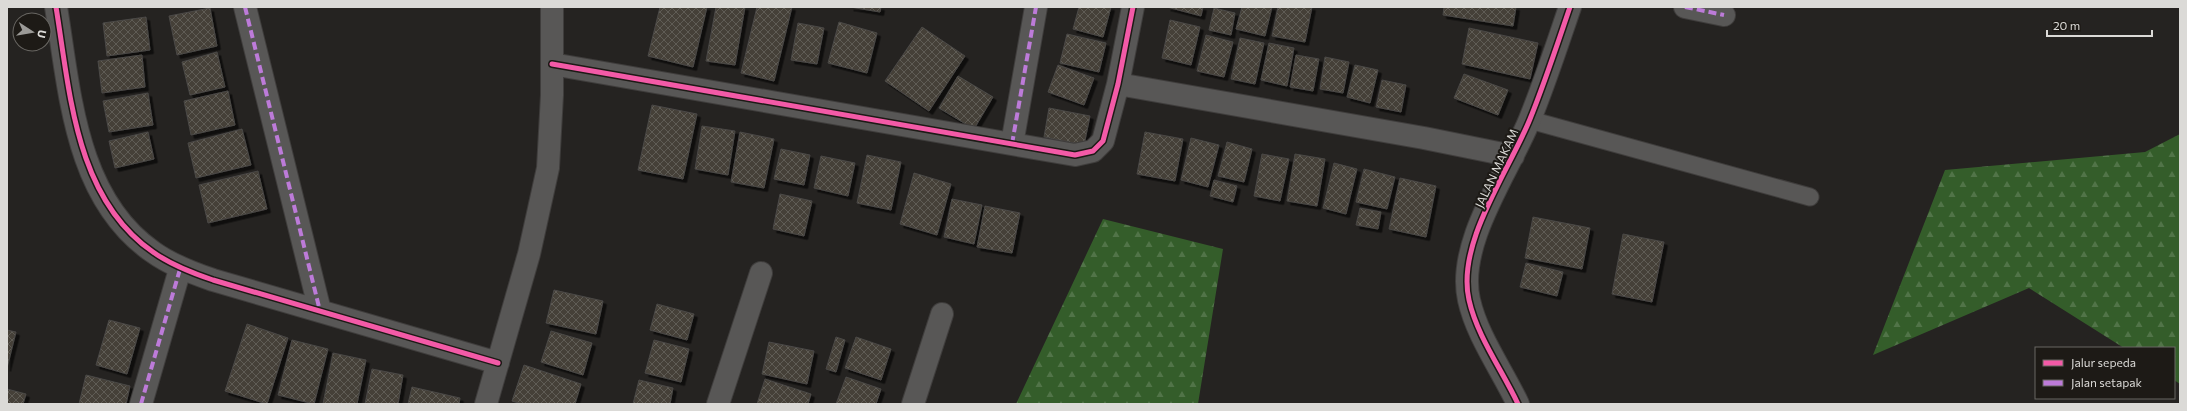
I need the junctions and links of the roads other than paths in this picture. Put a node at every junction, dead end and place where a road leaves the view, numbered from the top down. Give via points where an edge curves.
1 (56, 7) edge
2 (245, 7) edge
3 (552, 7) edge
4 (1036, 7) edge
5 (1133, 7) edge
6 (1570, 7) edge
7 (1685, 7) edge
8 (1724, 15) dead end
9 (552, 64) junction
10 (1118, 84) junction
11 (1530, 120) junction
12 (1012, 144) junction
13 (1513, 156) junction
14 (1810, 197) dead end
15 (180, 268) junction
16 (761, 273) dead end
17 (320, 311) junction
18 (942, 314) dead end
19 (498, 363) junction
20 (141, 404) edge
21 (486, 404) edge
22 (718, 404) edge
23 (914, 404) edge
24 (1518, 404) edge

1 - 15 street via 79,139 92,173 108,203 132,236 153,253
2 - 17 street
3 - 9 street
4 - 12 street
5 - 10 street
6 - 11 street, JALAN MAKAM
7 - 8 street
9 - 12 street
9 - 19 street via 551,135 543,197
10 - 12 street via 1103,141 1093,151 1075,155
10 - 13 street
11 - 13 street, JALAN MAKAM
11 - 14 lane
13 - 24 street, JALAN MAKAM via 1472,245 1466,272 1469,300 1481,332
15 - 17 street
15 - 20 street
16 - 22 street
17 - 19 street
18 - 23 street
19 - 21 street

